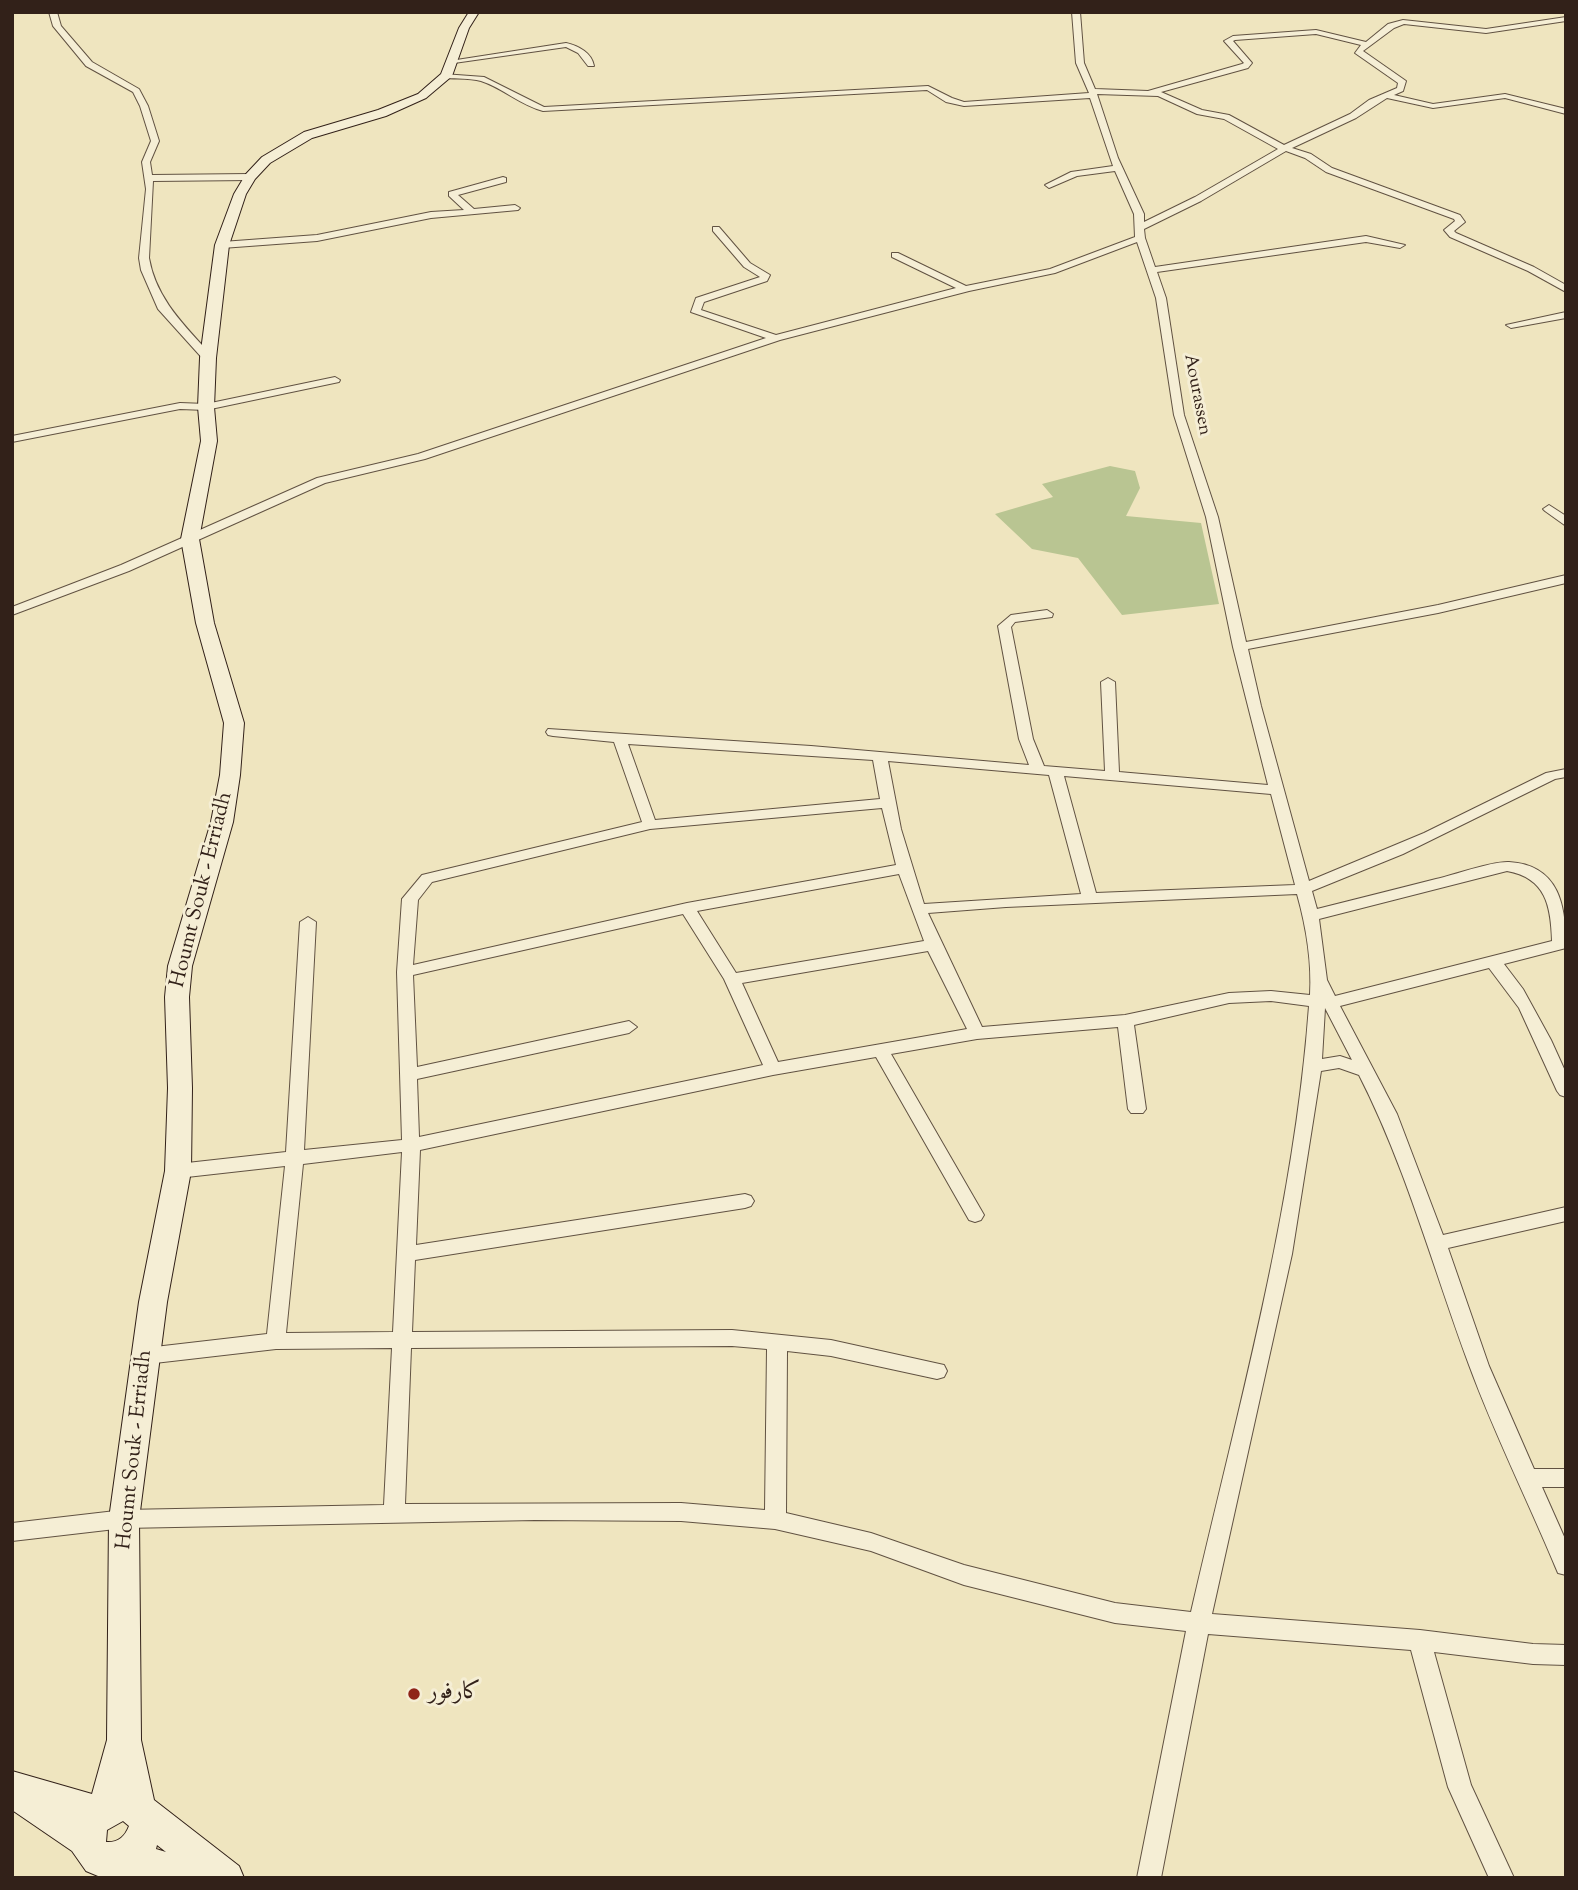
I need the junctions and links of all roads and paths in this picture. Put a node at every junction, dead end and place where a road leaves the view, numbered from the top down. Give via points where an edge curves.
1 (53, 12) edge
2 (474, 12) edge
3 (1076, 12) edge
4 (1566, 19) edge
5 (1546, 23) junction
6 (1566, 30) edge
7 (1366, 44) junction
8 (454, 61) junction
9 (591, 64) dead end
10 (446, 76) junction
11 (1093, 93) junction
12 (1150, 93) junction
13 (1387, 96) junction
14 (1566, 112) edge
15 (1285, 148) junction
16 (1119, 168) junction
17 (250, 177) junction
18 (149, 178) junction
19 (503, 180) dead end
20 (1049, 185) dead end
21 (515, 208) dead end
22 (470, 210) junction
23 (716, 229) dead end
24 (1140, 233) junction
25 (222, 245) junction
26 (1400, 245) dead end
27 (895, 255) dead end
28 (1152, 270) junction
29 (965, 289) junction
30 (1566, 289) edge
31 (1566, 314) edge
32 (1511, 325) dead end
33 (776, 338) junction
34 (208, 358) junction
35 (335, 380) dead end
36 (206, 407) junction
37 (12, 439) edge
38 (1549, 509) dead end
39 (1566, 522) edge
40 (190, 539) junction
41 (1566, 579) edge
42 (12, 611) edge
43 (1047, 614) dead end
44 (1240, 647) junction
45 (1108, 682) dead end
46 (553, 732) dead end
47 (620, 739) junction
48 (880, 757) junction
49 (1038, 769) junction
50 (1056, 773) junction
51 (1566, 773) edge
52 (1112, 776) junction
53 (1276, 790) junction
54 (887, 803) junction
55 (650, 825) junction
56 (904, 868) junction
57 (1303, 889) junction
58 (1089, 898) junction
59 (687, 908) junction
60 (919, 909) junction
61 (1311, 916) junction
62 (308, 922) dead end
63 (1563, 944) edge
64 (933, 945) junction
65 (1494, 962) junction
66 (405, 972) junction
67 (732, 979) junction
68 (1323, 1002) junction
69 (1125, 1021) junction
70 (629, 1027) dead end
71 (977, 1032) junction
72 (881, 1051) junction
73 (1313, 1067) junction
74 (773, 1069) junction
75 (1367, 1071) junction
76 (407, 1075) junction
77 (1566, 1091) edge
78 (1137, 1109) dead end
79 (411, 1145) junction
80 (295, 1158) junction
81 (178, 1171) junction
82 (745, 1201) dead end
83 (1566, 1214) edge
84 (975, 1215) dead end
85 (1437, 1243) junction
86 (406, 1254) junction
87 (276, 1341) junction
88 (402, 1341) junction
89 (777, 1341) junction
90 (146, 1356) junction
91 (937, 1371) dead end
92 (1528, 1478) junction
93 (1566, 1478) edge
94 (394, 1514) junction
95 (124, 1519) junction
96 (775, 1520) junction
97 (12, 1532) edge
98 (1566, 1566) edge
99 (1199, 1623) junction
100 (1420, 1640) junction
101 (1566, 1655) edge
102 (124, 1740) junction
103 (12, 1789) edge
104 (141, 1810) junction
105 (102, 1849) edge
106 (200, 1878) edge
107 (227, 1878) edge
108 (1149, 1878) edge
109 (1502, 1878) edge

1 - 18 street via 57,26 89,64 136,91 155,141 146,162
2 - 8 street, Houmt Souk - Erriadh
3 - 11 street, Aourassen via 1078,53
4 - 5 street
5 - 6 street
5 - 7 street via 1486,31 1407,22 1391,26
7 - 12 street via 1316,32 1233,38 1228,41 1248,63 1245,66
7 - 13 street via 1358,51 1403,83
8 - 9 street via 565,45 586,54
8 - 10 street, Houmt Souk - Erriadh
10 - 11 street via 482,79 523,104 543,109 928,88 964,104
10 - 17 street, Houmt Souk - Erriadh via 422,96 397,107 292,142
11 - 12 street
11 - 16 street, Aourassen
12 - 15 street via 1226,117
13 - 14 street via 1433,106 1505,96
13 - 15 street
15 - 24 street
15 - 30 street via 1338,174 1457,217 1460,222 1449,230 1453,235
16 - 20 street via 1077,173
16 - 24 street, Aourassen via 1139,214
17 - 18 street
17 - 25 street, Houmt Souk - Erriadh
18 - 34 street via 146,270 162,307
19 - 22 street via 452,194
21 - 22 street
22 - 25 street via 317,238
23 - 33 street via 764,279 699,300 696,312
24 - 28 street, Aourassen
24 - 29 street via 1052,271
25 - 34 street, Houmt Souk - Erriadh
26 - 28 street via 1357,240
27 - 29 street
28 - 44 street, Aourassen via 1161,298 1179,415 1212,517
29 - 33 street
31 - 32 street
33 - 40 street via 421,457 321,480
34 - 36 street, Houmt Souk - Erriadh
35 - 36 street
36 - 37 street via 180,406
36 - 40 street, Houmt Souk - Erriadh via 209,441
38 - 39 street
40 - 42 street
40 - 81 street, Houmt Souk - Erriadh via 205,623 234,723 222,822 180,966
41 - 44 street
43 - 49 street via 1012,619 1004,626 1026,739
44 - 53 street, Aourassen
45 - 52 street
46 - 47 street
47 - 48 street
47 - 55 street
48 - 49 street
48 - 54 street
49 - 50 street
50 - 52 street
50 - 58 street
51 - 57 street
52 - 53 street
53 - 57 street, Aourassen
54 - 55 street
54 - 56 street
55 - 66 street via 427,878 410,899
56 - 59 street
56 - 60 street
57 - 58 street
57 - 61 street, Aourassen
58 - 60 street
59 - 66 street
59 - 67 street
60 - 64 street
61 - 63 street via 1507,866 1525,868 1556,898
61 - 68 street, Aourassen
62 - 80 street
63 - 65 street
64 - 67 street
64 - 71 street
65 - 68 street
65 - 77 street via 1529,1010
66 - 76 street
67 - 74 street
68 - 69 street via 1271,996 1229,998
68 - 73 street, Aourassen
68 - 75 street
69 - 71 street
69 - 78 street
70 - 76 street
71 - 72 street
72 - 74 street
72 - 84 street
73 - 75 street via 1340,1062
73 - 99 street, Aourassen via 1283,1254
74 - 79 street
75 - 85 street
76 - 79 street
79 - 80 street
79 - 86 street
80 - 81 street
80 - 87 street
81 - 90 street, Houmt Souk - Erriadh
82 - 86 street
83 - 85 street
85 - 92 street via 1479,1366
86 - 88 street
87 - 88 street
87 - 90 street
88 - 89 street via 686,1336
88 - 94 street
89 - 91 street
89 - 96 street
90 - 95 street, Houmt Souk - Erriadh
92 - 93 street
92 - 98 street
94 - 95 street
94 - 96 street via 681,1512
95 - 97 street
95 - 102 street, Houmt Souk - Erriadh
96 - 99 street via 871,1542 1041,1596 1115,1613
99 - 100 street
99 - 108 street, Aourassen
100 - 101 street
100 - 109 street via 1460,1787
102 - 104 street
102 - 105 street
103 - 105 street
104 - 105 street via 123,1804
104 - 105 street via 146,1830 141,1843
104 - 107 street
105 - 106 street

